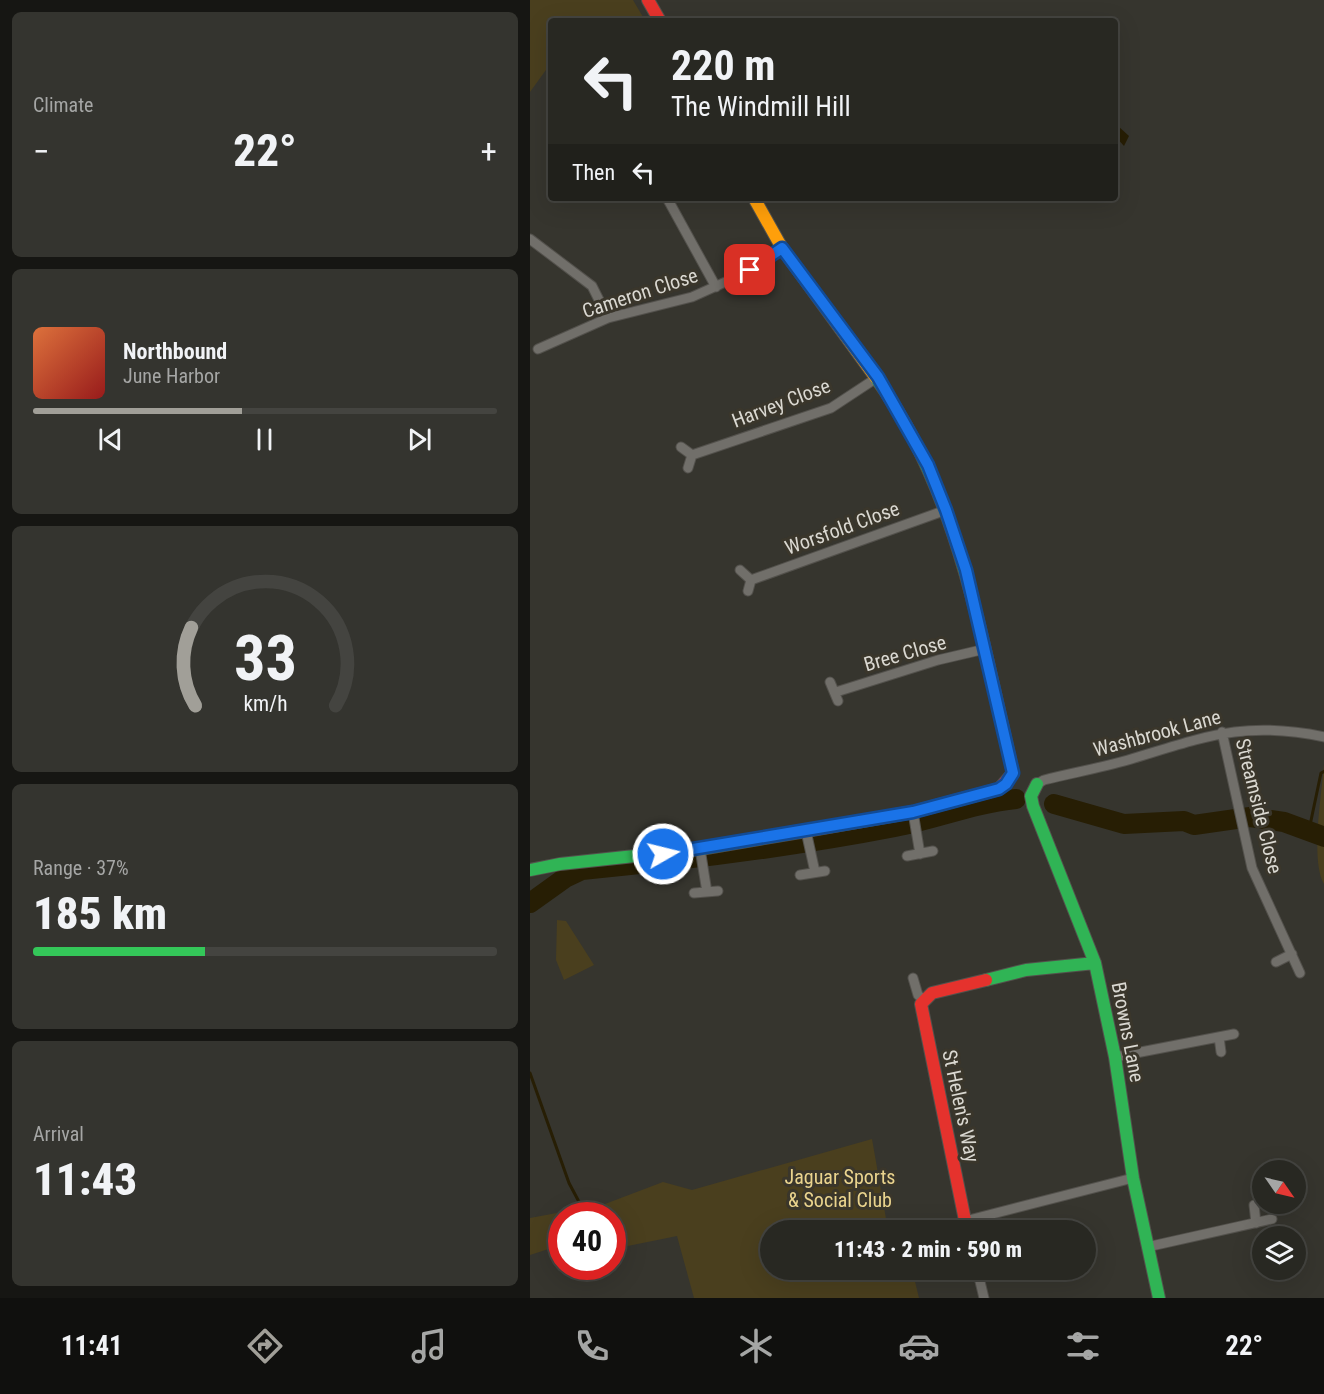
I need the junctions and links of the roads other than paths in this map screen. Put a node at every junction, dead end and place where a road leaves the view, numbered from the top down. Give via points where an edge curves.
1 (648, 0) edge
2 (658, 18) edge
3 (668, 201) edge
4 (756, 201) edge
5 (530, 239) edge
6 (782, 248) junction
7 (716, 287) junction
8 (608, 318) junction
9 (538, 349) dead end
10 (878, 377) junction
11 (681, 447) dead end
12 (692, 455) junction
13 (688, 468) dead end
14 (946, 510) junction
15 (740, 570) dead end
16 (751, 580) junction
17 (748, 591) dead end
18 (985, 649) junction
19 (830, 682) dead end
20 (1222, 732) junction
21 (1325, 737) edge
22 (1037, 784) joint
23 (913, 814) junction
24 (808, 839) junction
25 (933, 851) dead end
26 (920, 854) junction
27 (701, 855) junction
28 (907, 856) dead end
29 (530, 870) edge
30 (825, 871) dead end
31 (815, 872) junction
32 (800, 875) dead end
33 (719, 891) dead end
34 (707, 892) junction
35 (694, 893) dead end
36 (1292, 954) junction
37 (1276, 962) dead end
38 (1095, 963) junction
39 (1300, 973) dead end
40 (913, 978) dead end
41 (924, 1000) junction
42 (1234, 1034) dead end
43 (1219, 1037) junction
44 (1221, 1052) dead end
45 (1115, 1057) junction
46 (1133, 1178) junction
47 (1255, 1214) edge
48 (1272, 1219) dead end
49 (965, 1220) edge
50 (987, 1220) edge
51 (1256, 1222) junction
52 (1147, 1246) junction
53 (980, 1280) edge
54 (984, 1298) edge
55 (1159, 1298) edge

1 - 2 street
3 - 7 street
4 - 6 street
5 - 8 street via 592,286
6 - 7 street, Cameron Close
6 - 10 street
7 - 8 street, Cameron Close
8 - 9 street, Cameron Close
10 - 12 street, Harvey Close via 831,408
10 - 14 street via 928,465
11 - 12 street
12 - 13 street
14 - 16 street, Worsfold Close
14 - 18 street via 966,570
15 - 16 street
16 - 17 street
18 - 19 street, Bree Close via 938,660 837,697
18 - 23 street via 1013,767 1011,777 1006,784 982,794
20 - 21 street, Washbrook Lane via 1291,730
20 - 22 street, Washbrook Lane
20 - 36 street, Streamside Close via 1252,868
22 - 38 street, Browns Lane via 1031,796 1033,806
23 - 24 street
23 - 26 street
24 - 27 street
24 - 31 street
25 - 26 street
26 - 28 street
27 - 29 street via 560,864
27 - 34 street
30 - 31 street
31 - 32 street
33 - 34 street
34 - 35 street
36 - 37 street
36 - 39 street, Streamside Close
38 - 41 street via 1026,970 932,993
38 - 45 street, Browns Lane
40 - 41 street, St Helen's Way via 918,995
41 - 49 street, St Helen's Way via 921,1010
42 - 43 street
43 - 44 street
43 - 45 street
45 - 46 street, Browns Lane
46 - 50 street, St Helen's Way
46 - 52 street, Browns Lane
47 - 51 street
48 - 51 street
51 - 52 street
52 - 55 street, Browns Lane
53 - 54 street

